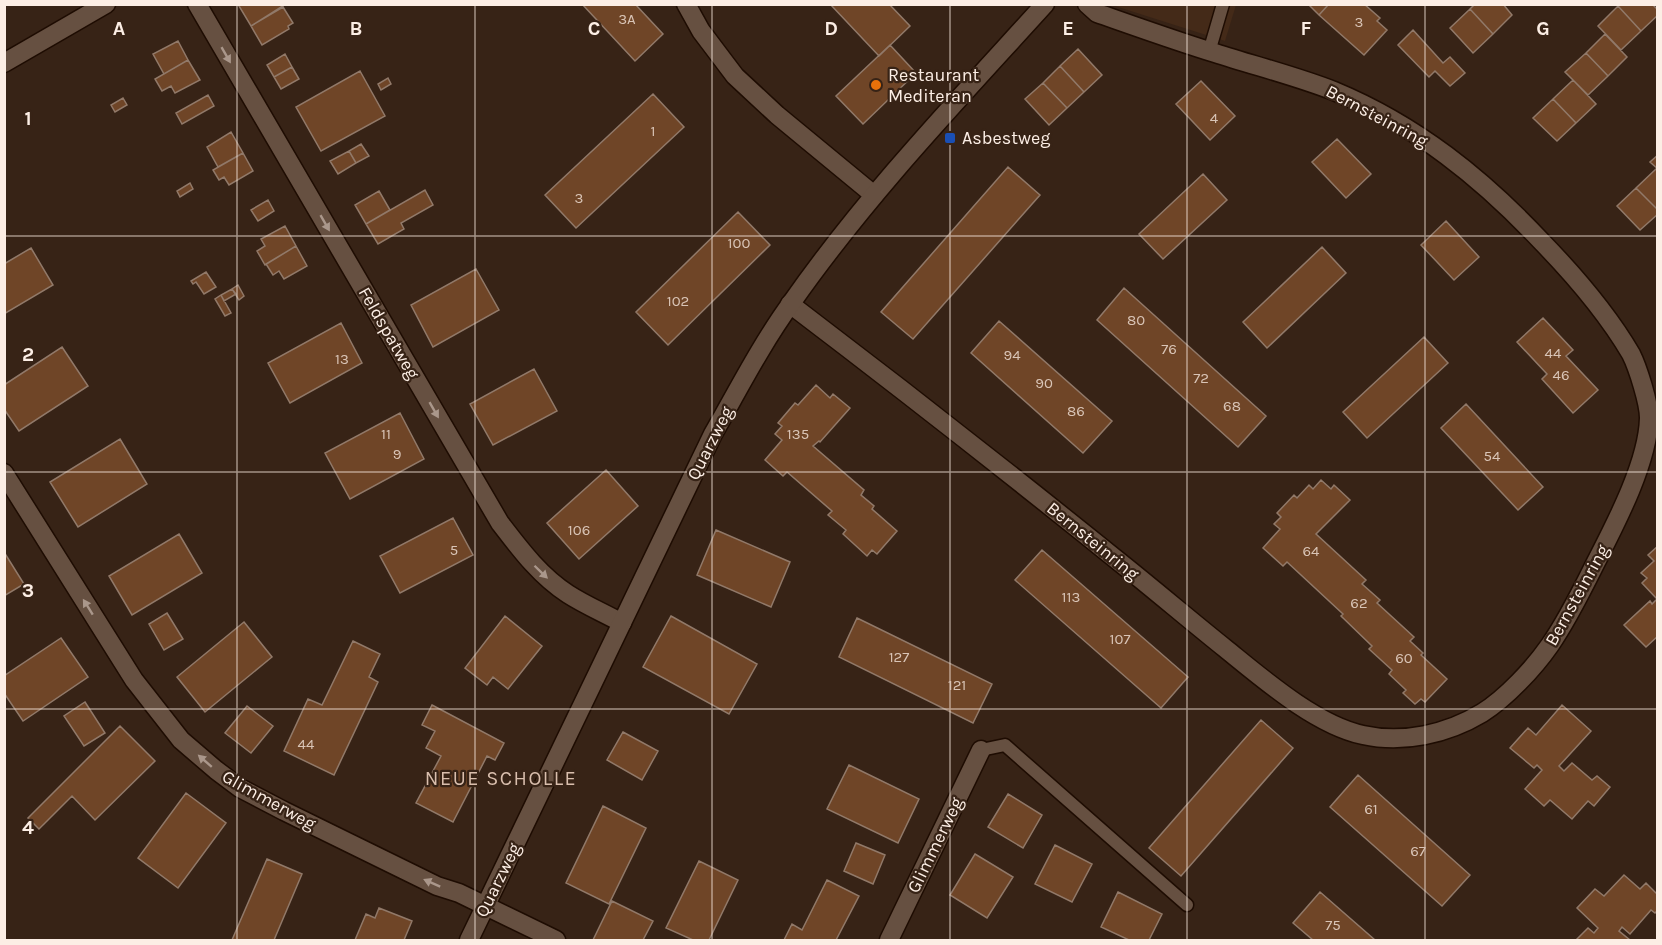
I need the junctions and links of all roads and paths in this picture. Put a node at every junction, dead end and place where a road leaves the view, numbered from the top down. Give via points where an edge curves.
1 (106, 4) edge
2 (197, 4) edge
3 (686, 4) edge
4 (1045, 4) edge
5 (1087, 4) edge
6 (1223, 4) edge
7 (1209, 52) junction
8 (4, 63) edge
9 (874, 195) junction
10 (790, 304) junction
11 (4, 473) edge
12 (622, 623) junction
13 (981, 750) joint
14 (1186, 905) dead end
15 (486, 906) junction
16 (469, 940) edge
17 (556, 940) edge
18 (889, 940) edge

1 - 8 street
2 -> 12 street, Feldspatweg via 500,523 548,579
3 - 9 street via 735,76
4 - 9 street, Quarzweg
5 - 7 street, Bernsteinring via 1097,14
6 - 7 lane
7 - 10 street, Bernsteinring via 1331,90 1413,130 1494,193 1561,261 1633,358 1649,416 1644,446 1622,510 1578,599 1549,647 1485,711 1428,735 1385,739 1341,729 1313,714
9 - 10 street, Quarzweg
10 - 12 street, Quarzweg via 713,434
15 -> 11 street, Glimmerweg via 284,812 240,788 181,740 134,680
12 - 15 street, Quarzweg
13 - 14 lane via 1005,745
13 - 18 street, Glimmerweg
15 - 16 street, Quarzweg
15 - 17 street, Glimmerweg

